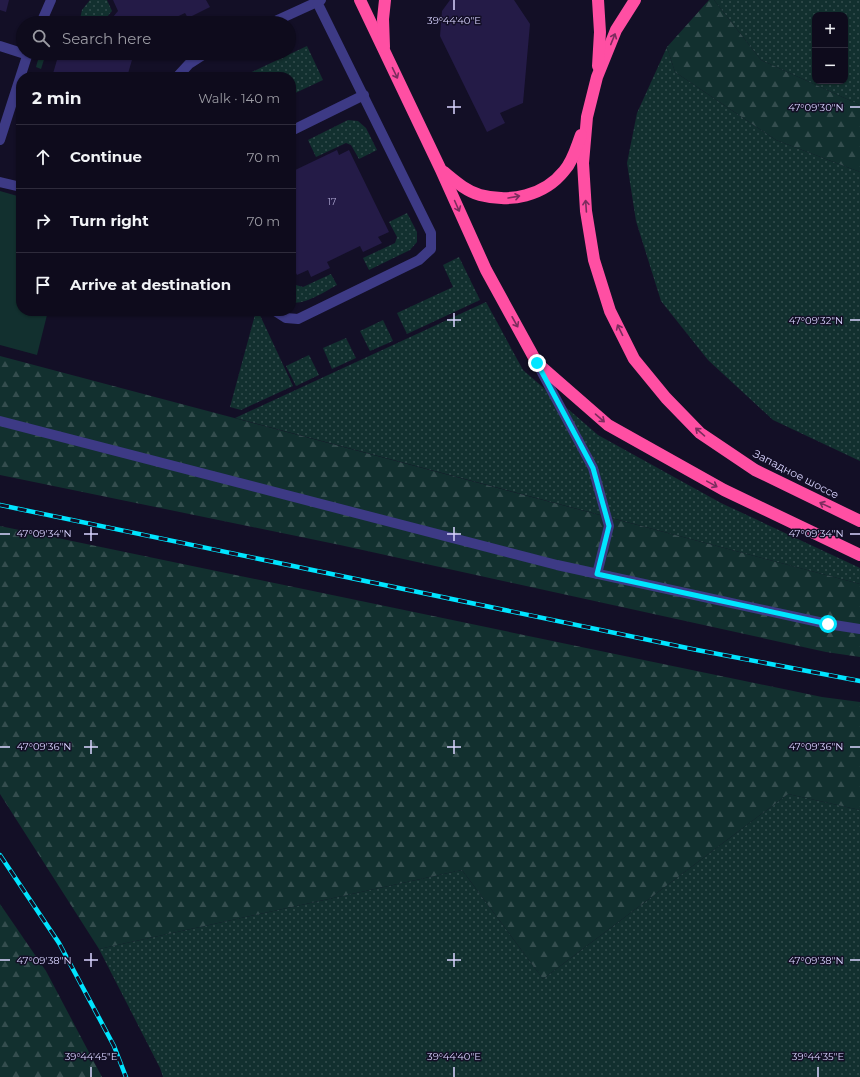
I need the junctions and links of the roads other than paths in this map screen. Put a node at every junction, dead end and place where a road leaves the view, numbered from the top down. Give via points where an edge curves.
1 (51, 0) edge
2 (360, 0) edge
3 (386, 0) edge
4 (598, 0) edge
5 (635, 0) edge
6 (318, 1) edge
7 (44, 16) edge
8 (286, 16) edge
9 (0, 46) edge
10 (16, 51) edge
11 (384, 51) junction
12 (26, 60) edge
13 (195, 60) edge
14 (22, 72) edge
15 (181, 72) edge
16 (597, 77) junction
17 (16, 91) edge
18 (364, 95) junction
19 (587, 117) junction
20 (296, 129) edge
21 (0, 140) edge
22 (441, 170) junction
23 (0, 182) edge
24 (16, 186) edge
25 (283, 316) edge
26 (537, 363) junction
27 (0, 421) edge
28 (860, 521) edge
29 (860, 555) edge
30 (597, 574) junction
31 (860, 629) edge

1 - 7 lane
2 - 11 highway
3 - 11 highway via 383,19
4 - 16 highway via 600,32
16 -> 5 highway, Западное шоссе via 616,30
6 - 8 lane
6 - 18 lane
9 - 10 lane
11 -> 22 highway
12 - 14 lane
13 - 15 lane
16 - 19 highway, Западное шоссе
17 - 21 lane
18 - 20 lane
18 - 25 lane via 431,233 431,249 419,260 298,319
22 -> 19 highway via 459,185 480,195 507,199 533,194 551,184 565,171 574,156
28 -> 19 highway, Западное шоссе via 755,470 700,433 666,398 634,359 610,311 594,260 586,211 583,163
22 -> 26 highway via 486,270
23 - 24 lane
26 -> 29 highway via 608,425 724,490
26 - 30 lane via 593,468 609,526
27 - 30 lane
30 - 31 lane

